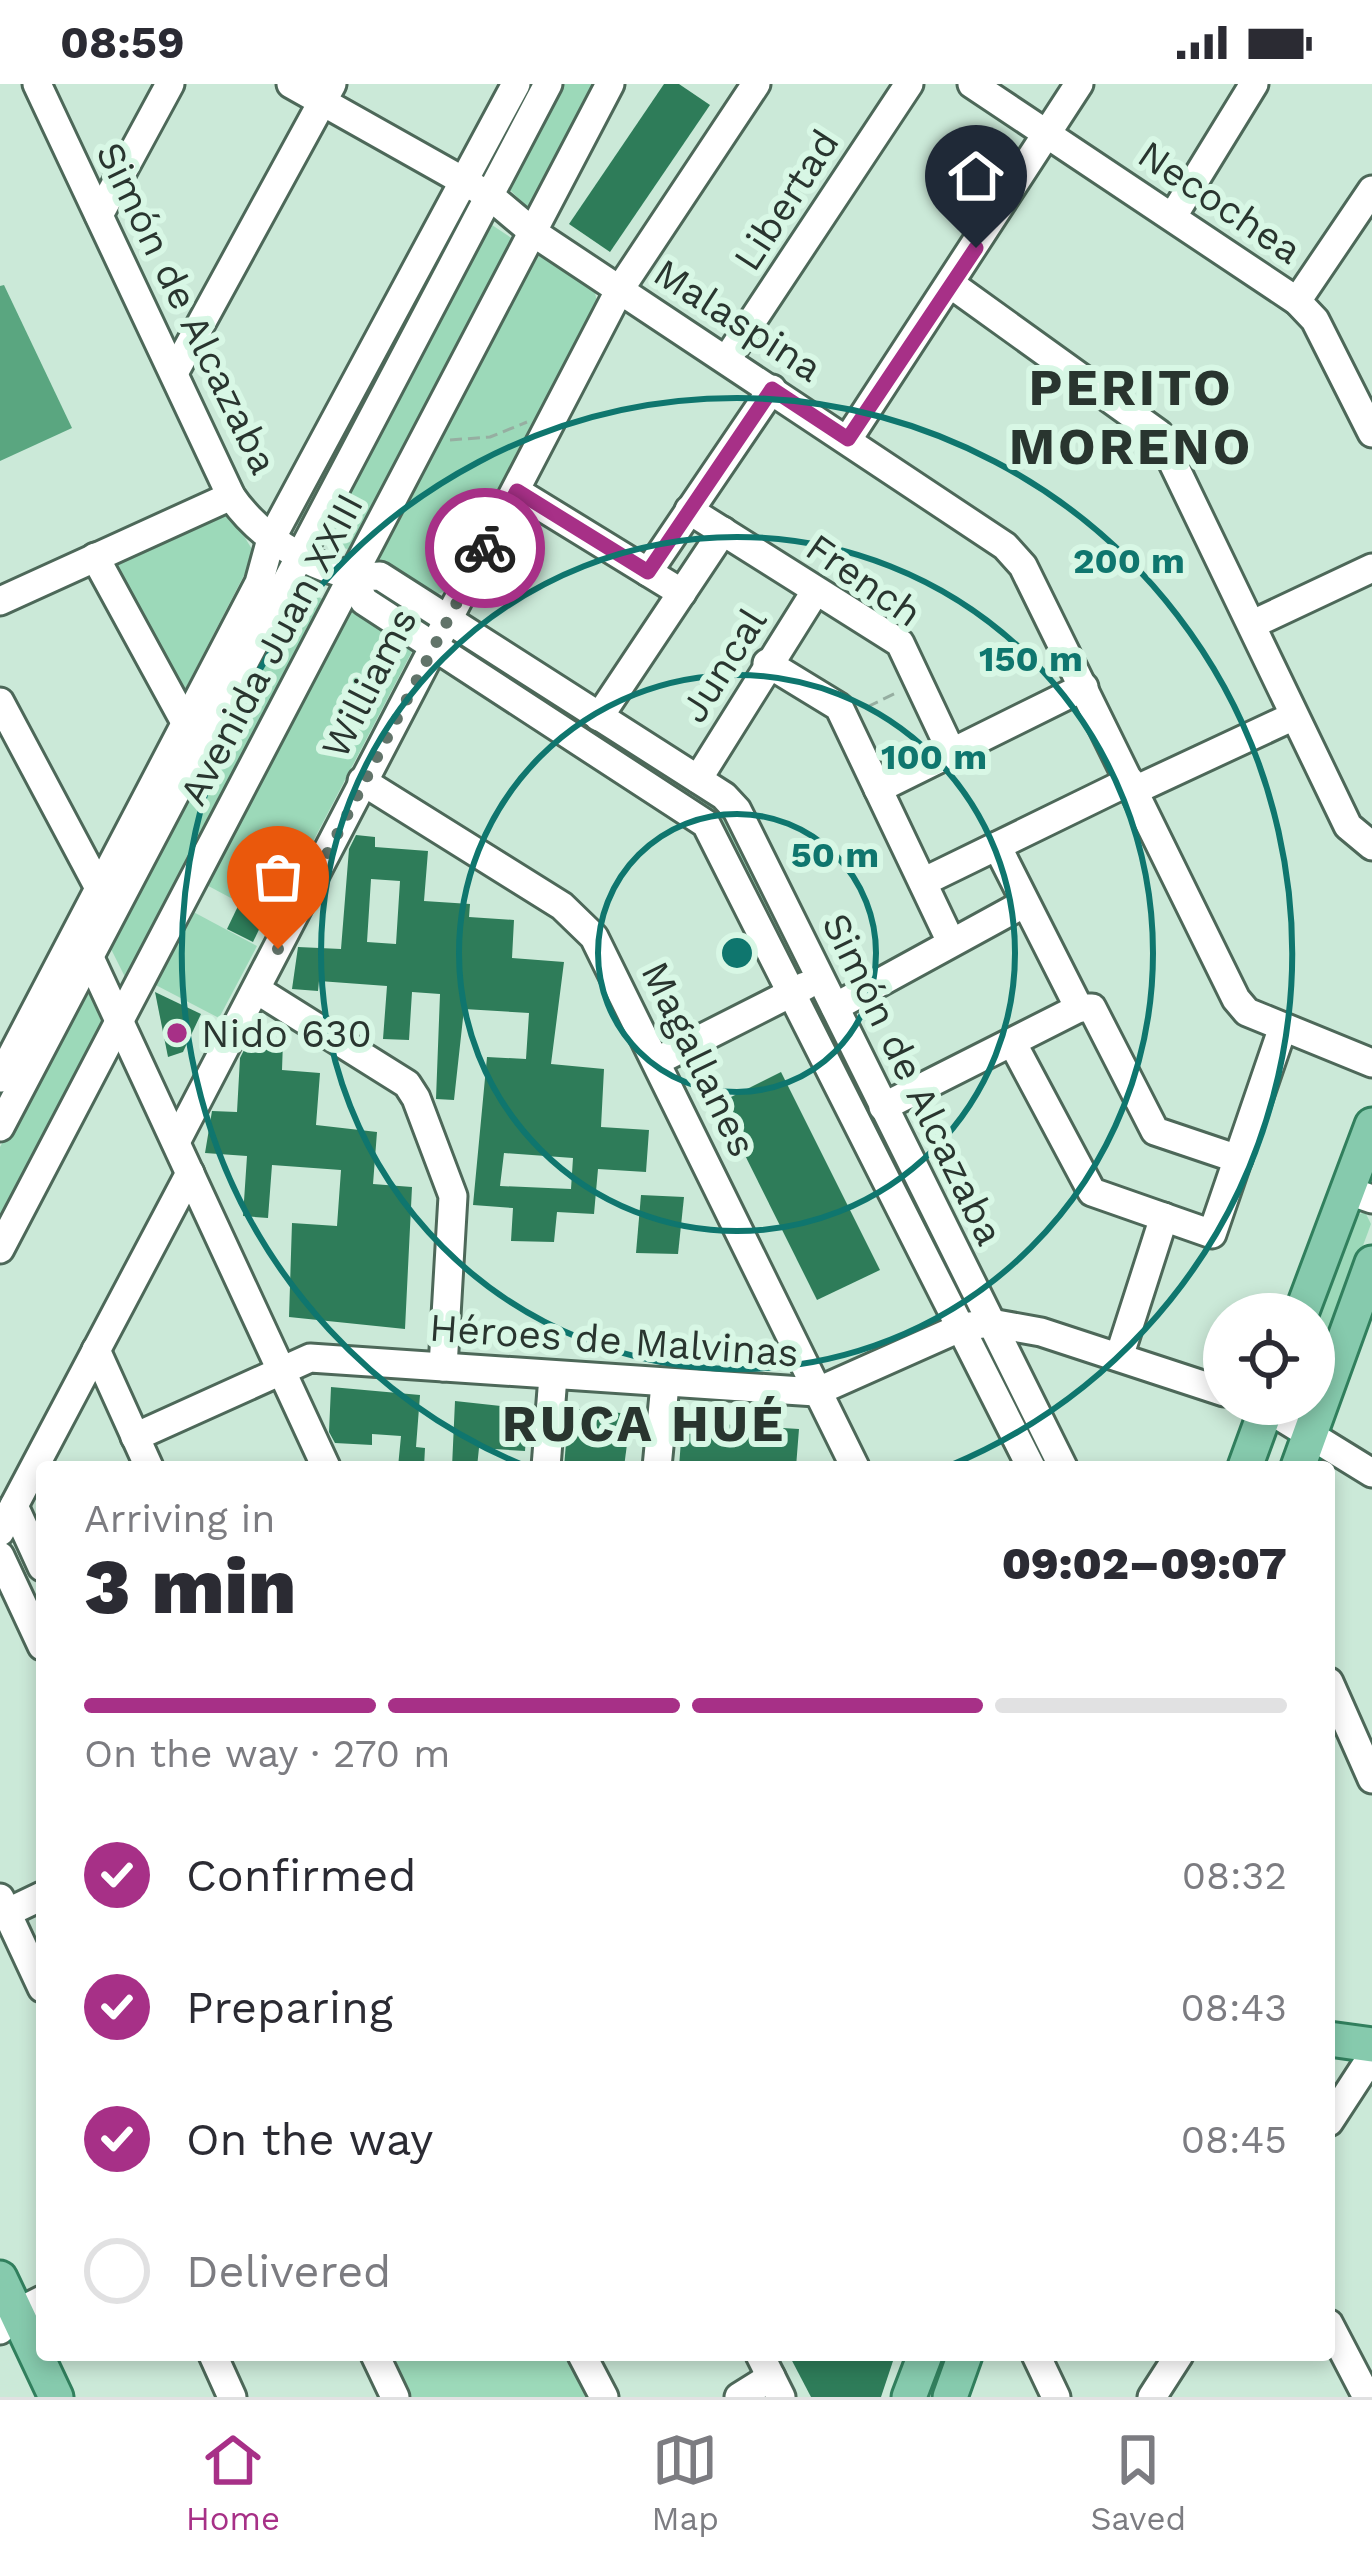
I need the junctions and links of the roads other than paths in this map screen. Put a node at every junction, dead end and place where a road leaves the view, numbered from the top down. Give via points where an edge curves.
1 (37, 84) edge
2 (170, 84) edge
3 (291, 84) edge
4 (516, 84) edge
5 (548, 84) edge
6 (610, 84) edge
7 (757, 84) edge
8 (909, 84) edge
9 (972, 84) edge
10 (1079, 84) edge
11 (1253, 84) edge
12 (327, 93) edge
13 (1048, 134) junction
14 (463, 181) junction
15 (490, 196) junction
16 (1368, 204) edge
17 (99, 215) junction
18 (1173, 216) junction
19 (534, 233) junction
20 (952, 285) junction
21 (620, 290) junction
22 (1297, 301) junction
23 (727, 359) junction
24 (174, 373) junction
25 (772, 389) junction
26 (1372, 433) edge
27 (848, 439) junction
28 (517, 491) junction
29 (231, 496) junction
30 (689, 510) junction
31 (723, 532) junction
32 (271, 538) junction
33 (302, 554) junction
34 (95, 557) junction
35 (1372, 568) edge
36 (648, 572) junction
37 (352, 578) junction
38 (682, 592) junction
39 (815, 592) junction
40 (0, 601) edge
41 (447, 617) junction
42 (1253, 624) junction
43 (431, 645) junction
44 (767, 663) junction
45 (1084, 688) junction
46 (0, 702) edge
47 (1294, 716) junction
48 (599, 717) junction
49 (185, 722) junction
50 (952, 751) junction
51 (698, 779) junction
52 (362, 782) junction
53 (1132, 786) junction
54 (878, 789) junction
55 (997, 846) junction
56 (1372, 846) edge
57 (923, 882) junction
58 (99, 888) junction
59 (1025, 903) junction
60 (76, 930) junction
61 (950, 940) junction
62 (90, 957) junction
63 (820, 979) junction
64 (257, 990) junction
65 (793, 992) junction
66 (835, 1007) junction
67 (1079, 1008) junction
68 (121, 1020) junction
69 (1283, 1027) junction
70 (7, 1040) edge
71 (1012, 1042) junction
72 (659, 1060) junction
73 (1372, 1063) edge
74 (0, 1078) edge
75 (883, 1107) junction
76 (1372, 1125) edge
77 (0, 1127) edge
78 (176, 1142) junction
79 (1238, 1160) junction
80 (190, 1173) junction
81 (1359, 1194) edge
82 (1164, 1217) junction
83 (0, 1249) edge
84 (1372, 1262) edge
85 (1311, 1293) edge
86 (976, 1325) junction
87 (97, 1350) junction
88 (1119, 1357) junction
89 (443, 1367) junction
90 (279, 1370) junction
91 (553, 1376) junction
92 (665, 1384) junction
93 (1203, 1385) edge
94 (816, 1393) junction
95 (1259, 1425) edge
96 (1297, 1425) edge
97 (1310, 1433) junction
98 (135, 1437) junction
99 (38, 1461) edge
100 (146, 1461) edge
101 (323, 1461) edge
102 (546, 1461) edge
103 (658, 1461) edge
104 (852, 1461) edge
105 (1029, 1461) edge
106 (1060, 1461) edge
107 (1247, 1461) edge
108 (1300, 1461) edge
109 (36, 1465) edge
110 (1372, 1473) edge
111 (14, 1506) junction
112 (0, 1532) edge
113 (36, 1554) edge
114 (0, 1556) edge
115 (36, 1633) edge
116 (1335, 1695) edge
117 (1372, 1778) edge
118 (36, 1898) edge
119 (2, 1909) edge
120 (36, 1976) edge
121 (1335, 2040) edge
122 (1372, 2045) edge
123 (1372, 2056) edge
124 (1335, 2113) edge
125 (0, 2278) edge
126 (14, 2314) edge
127 (1335, 2336) edge
128 (36, 2357) edge
129 (38, 2361) edge
130 (215, 2361) edge
131 (379, 2361) edge
132 (585, 2361) edge
133 (923, 2361) edge
134 (963, 2361) edge
135 (1039, 2361) edge
136 (1175, 2361) edge
137 (771, 2376) edge
138 (56, 2397) edge
139 (232, 2397) edge
140 (395, 2397) edge
141 (604, 2397) edge
142 (739, 2397) edge
143 (909, 2397) edge
144 (950, 2397) edge
145 (1056, 2397) edge
146 (1152, 2397) edge
147 (1367, 2397) edge

1 - 17 street, Simón de Alcazaba
2 - 17 street
3 - 12 street, Malaspina
4 - 14 street, Avenida Juan XXIII
5 - 15 street, Avenida Juan XXIII
6 - 19 street, Avenida Juan XXIII
7 - 21 street, Williams
8 - 23 street, Libertad
9 - 13 street, Necochea
10 - 13 street
11 - 18 street
12 - 14 street, Malaspina
12 - 24 street
13 - 18 street, Necochea
13 - 20 street
14 - 15 street, Malaspina
14 - 32 street, Avenida Juan XXIII
15 - 19 street, Malaspina
15 - 33 street, Avenida Juan XXIII
16 - 22 street
17 - 24 street, Simón de Alcazaba
18 - 22 street, Necochea
19 - 21 street, Malaspina
19 - 37 street, Avenida Juan XXIII
20 - 27 street
20 - 42 street via 1159,434
21 - 23 street, Malaspina
21 - 28 street, Williams
22 - 26 street, Necochea via 1315,320
23 - 25 street, Malaspina
24 - 29 street, Simón de Alcazaba
25 - 27 street, Malaspina
25 - 30 street
27 - 45 street, Malaspina via 1024,566
28 - 36 street
28 - 41 street, Williams
29 - 32 street, Simón de Alcazaba via 252,527
29 - 34 street
30 - 31 street, French
30 - 36 street
31 - 38 street
31 - 39 street, French
32 - 33 street, Simón de Alcazaba
32 - 49 street, Avenida Juan XXIII via 259,583
33 - 37 street, Simón de Alcazaba
33 - 62 street, Avenida Juan XXIII
34 - 40 street
34 - 49 street
35 - 42 street
36 - 38 street
37 - 41 street, Simón de Alcazaba via 380,576
37 - 43 street, Simón de Alcazaba via 364,601
37 - 68 street, Avenida Juan XXIII
38 - 48 street
39 - 44 street, Juncal
39 - 50 street, French via 900,643
41 - 43 street, Williams
41 - 48 street, Simón de Alcazaba
42 - 47 street
43 - 52 street, Williams
43 - 65 street, Simón de Alcazaba via 706,824
44 - 51 street, Juncal
44 - 54 street via 839,707
45 - 50 street
45 - 53 street, Malaspina
46 - 58 street
47 - 53 street
47 - 56 street via 1348,826
48 - 51 street, Simón de Alcazaba
49 - 58 street, Avenida Juan XXIII
50 - 54 street
51 - 63 street, Simón de Alcazaba via 736,811
52 - 64 street, Williams
52 - 72 street, Magallanes via 562,906 594,937
53 - 55 street
53 - 69 street, Malaspina via 1236,999
54 - 57 street
55 - 57 street
55 - 59 street
57 - 61 street
58 - 60 street, Avenida Juan XXIII
59 - 61 street
59 - 67 street
60 - 62 street
60 - 70 street, Avenida Juan XXIII
61 - 66 street
62 - 68 street
62 - 77 street, Avenida Juan XXIII
63 - 65 street
63 - 66 street, Simón de Alcazaba
64 - 78 street, Williams
64 - 89 street via 407,1084 416,1098 453,1196
65 - 72 street
65 - 86 street, Simón de Alcazaba
66 - 75 street, Simón de Alcazaba
67 - 71 street
67 - 79 street via 1092,1008 1155,1131
68 - 78 street
68 - 83 street, Avenida Juan XXIII
69 - 73 street, Malaspina
69 - 79 street
70 - 74 street, Avenida Juan XXIII
71 - 75 street
71 - 82 street via 1092,1192
72 - 94 street, Magallanes
75 - 86 street, Simón de Alcazaba
76 - 81 main road
78 - 80 street
79 - 82 street via 1213,1234
80 - 87 street
80 - 90 street
81 - 85 main road
82 - 88 street
84 - 97 main road
86 - 88 street
86 - 94 street, Héroes de Malvinas
86 - 105 street, Simón de Alcazaba
86 - 106 street, Simón de Alcazaba
87 - 98 street
87 - 99 street
88 - 93 street
89 - 90 street, Héroes de Malvinas via 310,1358
89 - 91 street, Héroes de Malvinas
90 - 98 street, Héroes de Malvinas
90 - 101 street
91 - 92 street, Héroes de Malvinas
91 - 102 street
92 - 94 street, Héroes de Malvinas
92 - 103 street
94 - 104 street, Magallanes
95 - 107 main road
96 - 97 street
97 - 108 main road
97 - 110 street
98 - 100 street
109 - 111 street
111 - 112 street
111 - 113 street
114 - 115 street
116 - 117 street
118 - 119 street
119 - 120 street
121 - 122 main road
123 - 124 street
125 - 126 main road
126 - 128 main road
127 - 147 street
129 - 138 main road
130 - 139 street
131 - 140 street
132 - 141 street
133 - 143 main road
134 - 144 main road
135 - 145 street
136 - 146 street
137 - 142 street

